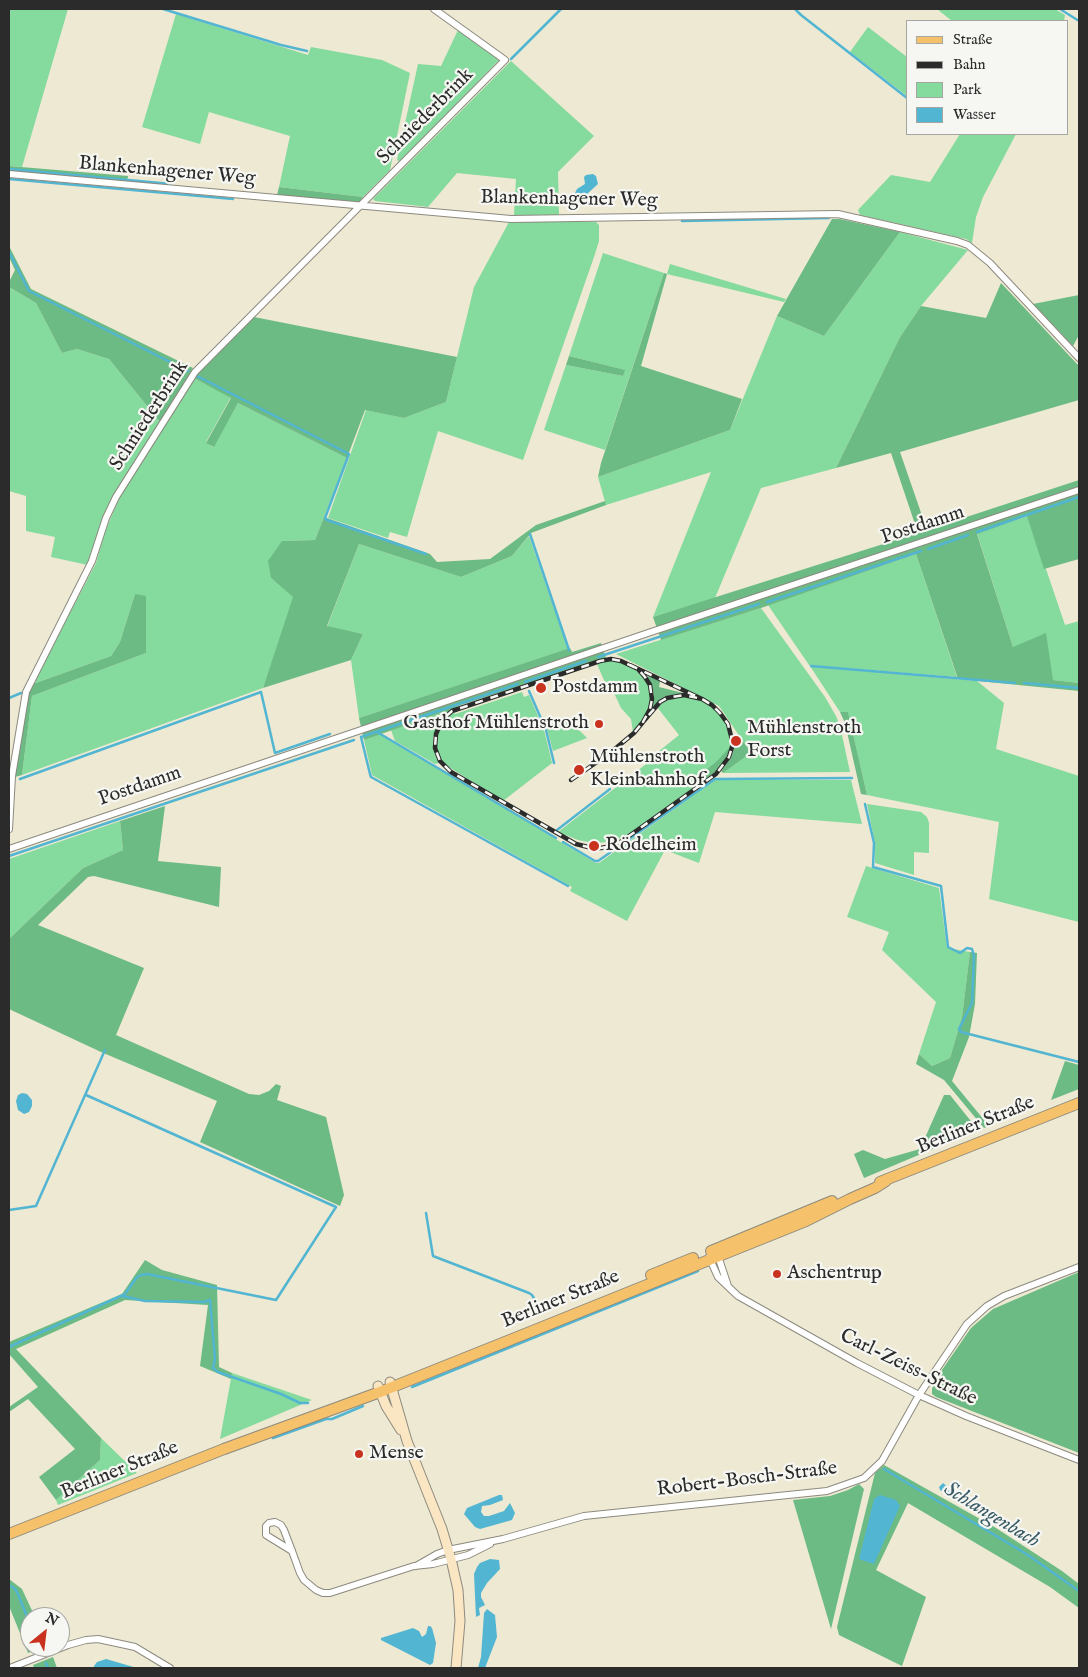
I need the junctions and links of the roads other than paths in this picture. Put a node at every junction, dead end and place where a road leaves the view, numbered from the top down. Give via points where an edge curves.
1 (434, 9) edge
2 (9, 174) edge
3 (361, 206) junction
4 (1079, 358) edge
5 (1079, 490) edge
6 (9, 829) edge
7 (9, 848) edge
8 (1079, 1103) edge
9 (713, 1254) junction
10 (1079, 1267) edge
11 (391, 1384) junction
12 (379, 1389) junction
13 (919, 1395) junction
14 (407, 1441) junction
15 (1079, 1460) edge
16 (9, 1534) edge
17 (503, 1539) junction
18 (448, 1550) junction
19 (292, 1551) junction
20 (451, 1560) junction
21 (416, 1566) junction
22 (10, 1668) edge
23 (170, 1668) edge
24 (456, 1668) edge

1 - 3 street, Schniederbrink via 505,60
2 - 3 street, Blankenhagener Weg
3 - 4 street, Blankenhagener Weg via 511,219 846,216 968,245 990,263
3 - 6 street, Schniederbrink via 194,372 116,497 92,561 26,692 12,776
5 - 7 street, Postdamm
8 - 9 main road, Berliner Straße via 873,1184
9 - 11 main road, Berliner Straße
9 - 13 street, Carl-Zeiss-Straße via 730,1289 744,1300
10 - 13 street, Robert-Bosch-Straße via 1004,1296 987,1306 966,1324
11 - 12 main road, Berliner Straße
11 - 14 main road
12 - 14 main road
12 - 16 main road, Berliner Straße
13 - 15 street, Carl-Zeiss-Straße
13 - 17 street, Robert-Bosch-Straße via 882,1461 864,1478 846,1485 827,1491 593,1514
14 - 18 main road
17 - 18 street, Robert-Bosch-Straße
17 - 20 street, Robert-Bosch-Straße
18 - 20 main road
18 - 21 street, Robert-Bosch-Straße
19 - 19 street via 281,1525 269,1523 266,1535
19 - 21 street via 304,1580 323,1593 343,1590
20 - 21 street, Robert-Bosch-Straße
20 - 24 main road via 458,1590 460,1621
22 - 23 street via 68,1645 98,1639 135,1648

